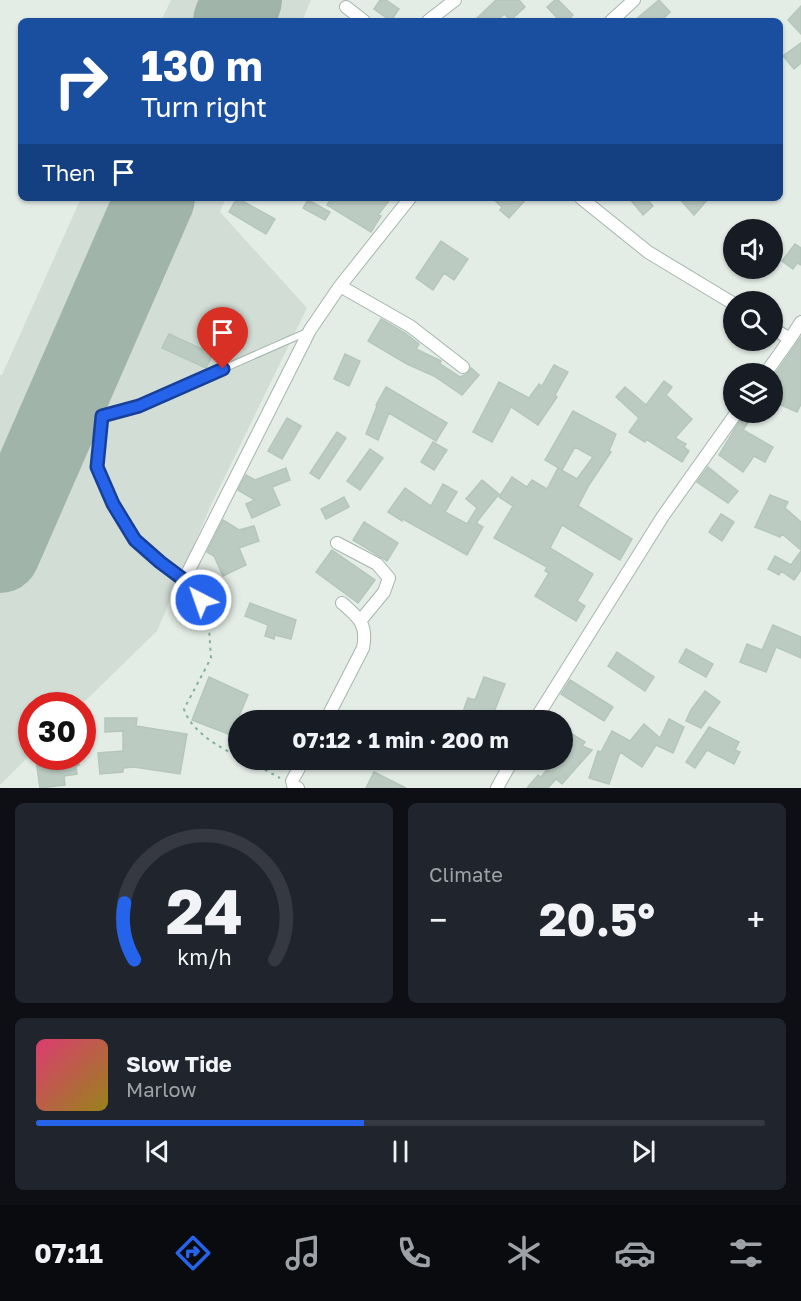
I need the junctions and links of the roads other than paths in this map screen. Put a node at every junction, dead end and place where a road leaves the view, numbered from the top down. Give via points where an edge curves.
1 (455, 0) edge
2 (634, 0) edge
3 (346, 7) dead end
4 (360, 18) edge
5 (432, 18) edge
6 (614, 18) edge
7 (408, 201) edge
8 (585, 201) edge
9 (340, 286) junction
10 (723, 297) edge
11 (801, 322) edge
12 (310, 330) junction
13 (783, 335) edge
14 (790, 339) junction
15 (773, 363) edge
16 (463, 367) dead end
17 (729, 423) edge
18 (337, 543) dead end
19 (184, 580) junction
20 (201, 600) road end
21 (342, 603) dead end
22 (362, 621) junction
23 (331, 710) edge
24 (541, 710) edge
25 (298, 770) edge
26 (507, 770) edge
27 (296, 787) edge
28 (497, 788) edge

1 - 5 street
2 - 6 street
3 - 4 street
7 - 9 street
8 - 10 street via 648,252
9 - 12 street
9 - 16 street via 410,326
11 - 14 street
12 - 19 street
12 - 19 lane via 139,406 102,416 97,467 113,504 135,540
13 - 14 street
14 - 15 street
17 - 24 street via 658,524
18 - 22 street via 376,564 389,578 384,592
19 - 20 street
21 - 22 street
22 - 23 street via 363,648
25 - 27 street via 293,778
26 - 28 street

